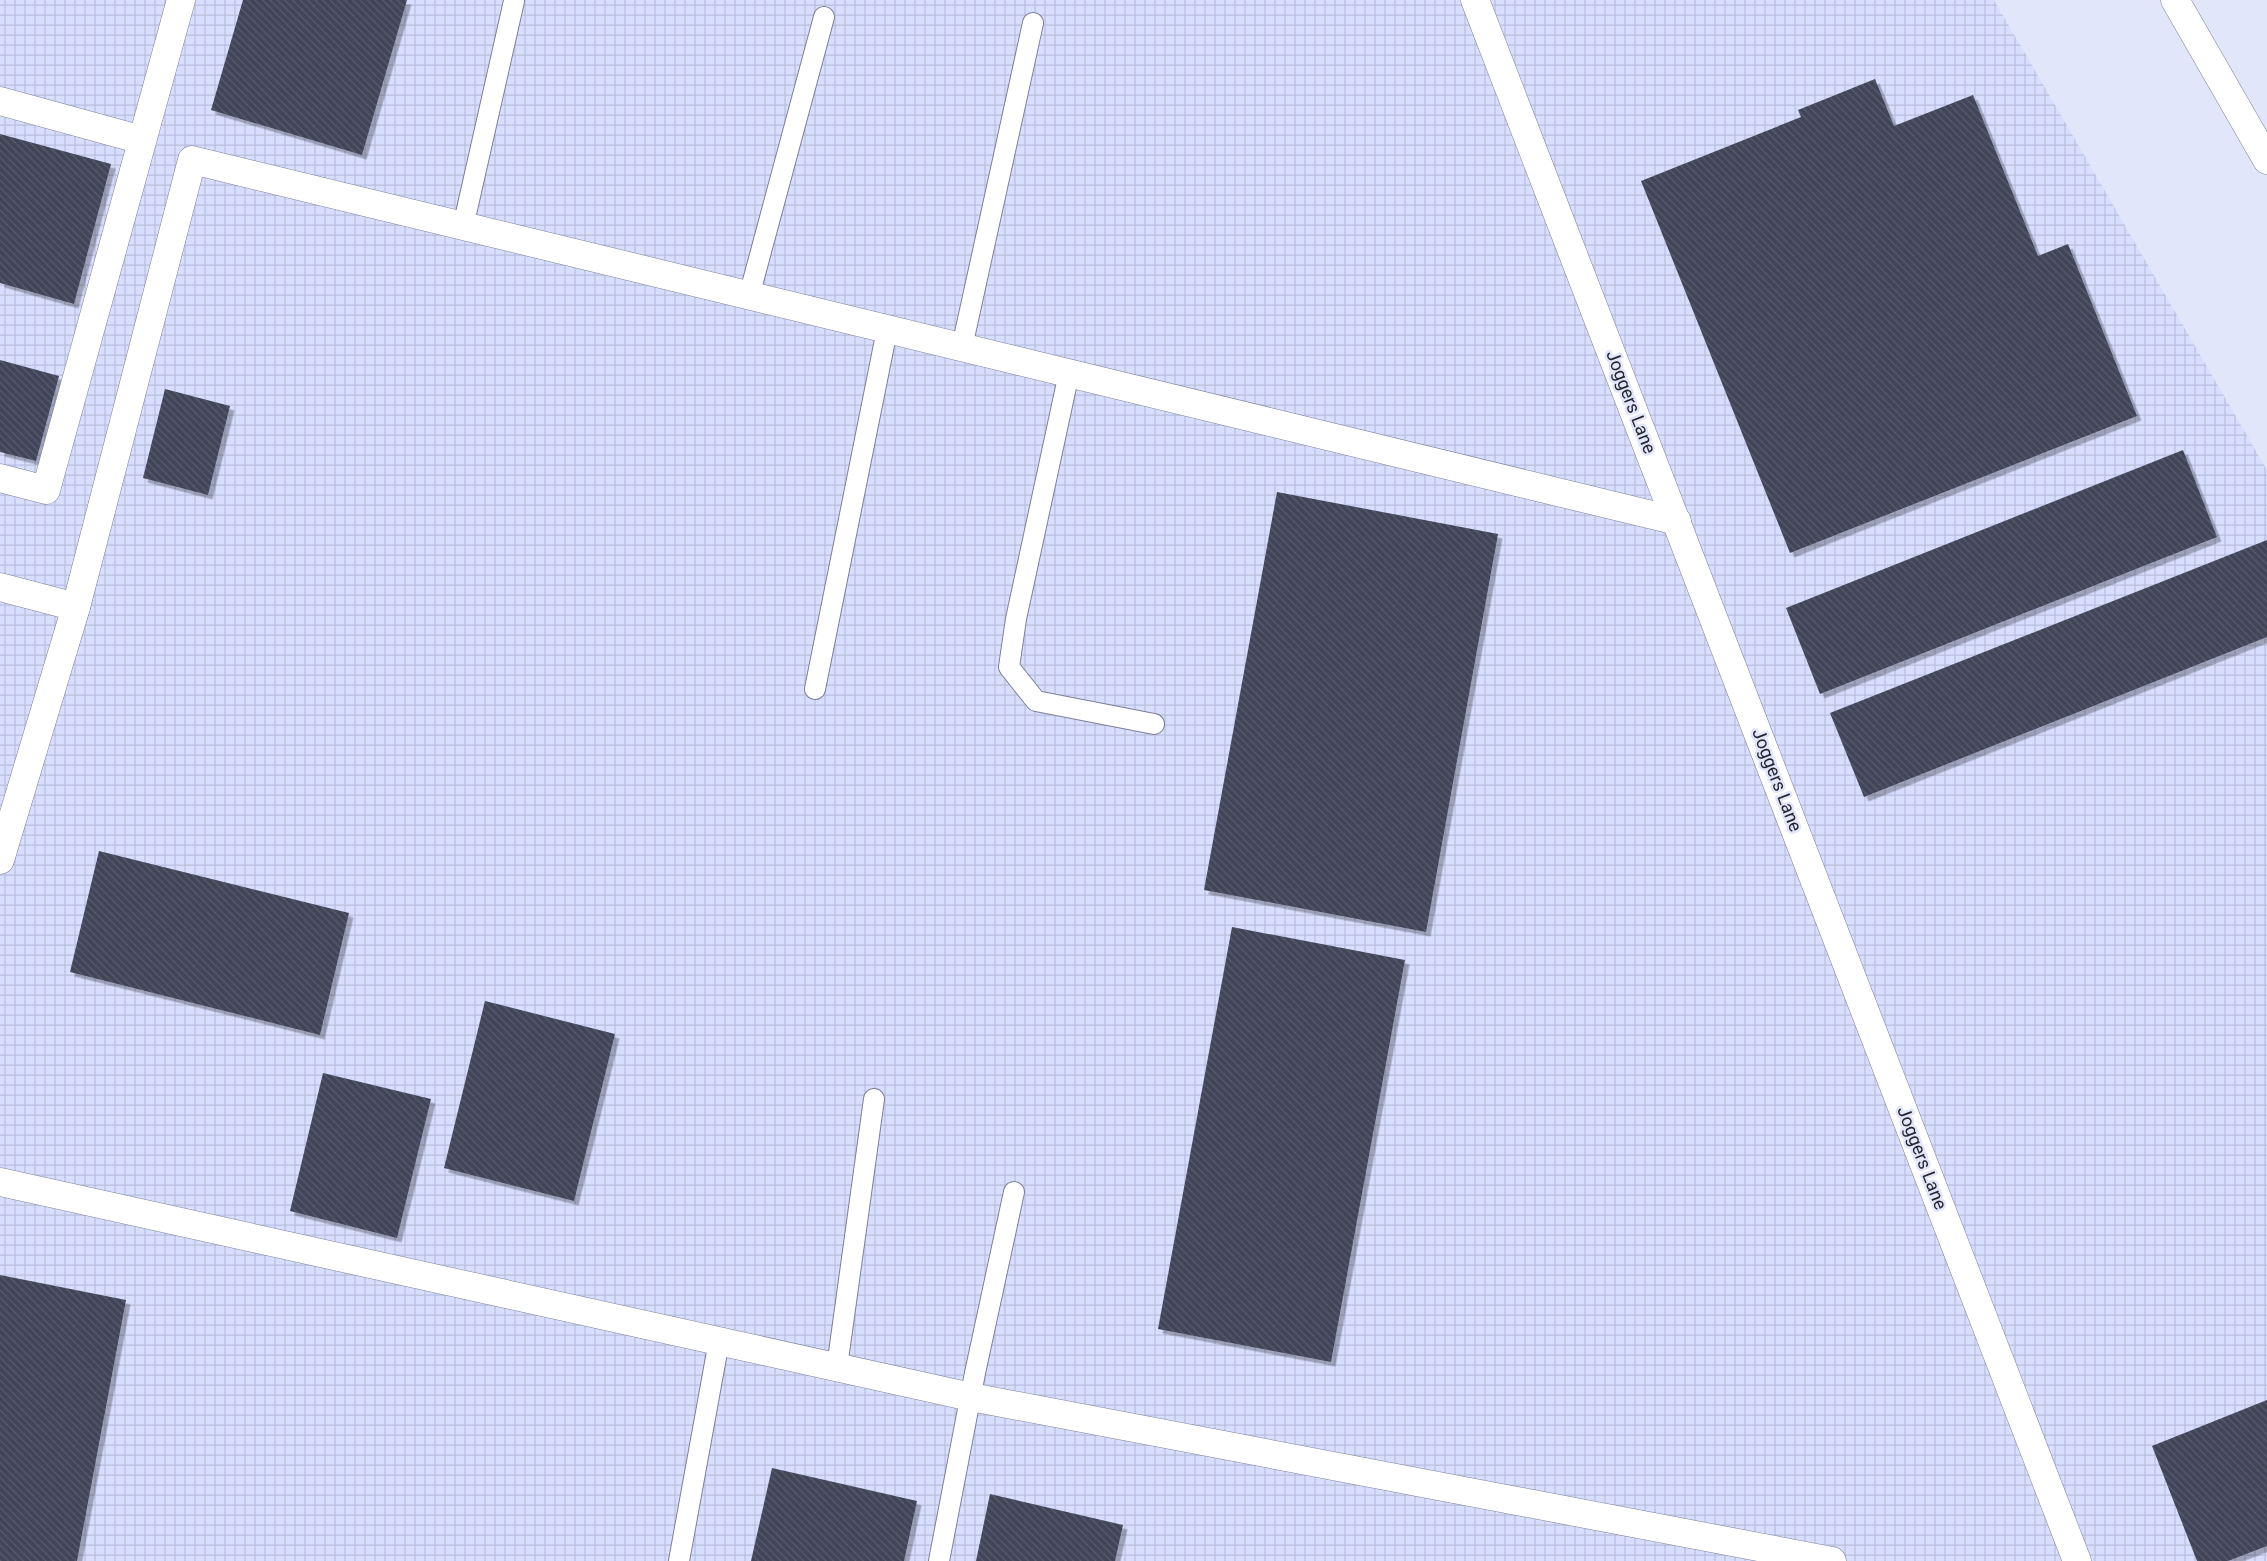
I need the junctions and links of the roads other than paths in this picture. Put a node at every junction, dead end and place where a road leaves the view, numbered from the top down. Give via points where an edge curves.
1 (181, 0) edge
2 (1475, 0) edge
3 (2175, 0) edge
4 (514, 1) edge
5 (824, 17) dead end
6 (1033, 23) dead end
7 (0, 101) edge
8 (142, 140) junction
9 (2267, 160) edge
10 (463, 226) junction
11 (750, 296) junction
12 (887, 330) junction
13 (962, 347) junction
14 (1069, 373) junction
15 (0, 478) edge
16 (1677, 521) junction
17 (0, 587) edge
18 (76, 607) junction
19 (815, 690) dead end
20 (1154, 724) dead end
21 (0, 860) edge
22 (874, 1098) dead end
23 (0, 1182) edge
24 (1014, 1192) dead end
25 (719, 1341) junction
26 (837, 1367) junction
27 (971, 1396) junction
28 (679, 1561) edge
29 (939, 1561) edge
30 (1832, 1561) edge
31 (2077, 1561) edge

1 - 8 street
2 - 16 street, Joggers Lane
3 - 9 street
4 - 10 lane
5 - 11 lane
6 - 13 lane
7 - 8 street
8 - 15 street via 46,490
10 - 11 street
10 - 18 street via 192,160
11 - 12 street
12 - 13 street
12 - 19 lane
13 - 14 street
14 - 16 street
14 - 20 lane via 1016,619 1009,667 1036,701
16 - 31 street, Joggers Lane
17 - 18 street
18 - 21 street
22 - 26 lane
23 - 25 street
24 - 27 lane
25 - 26 street
25 - 28 lane
26 - 27 street
27 - 29 lane
27 - 30 street

